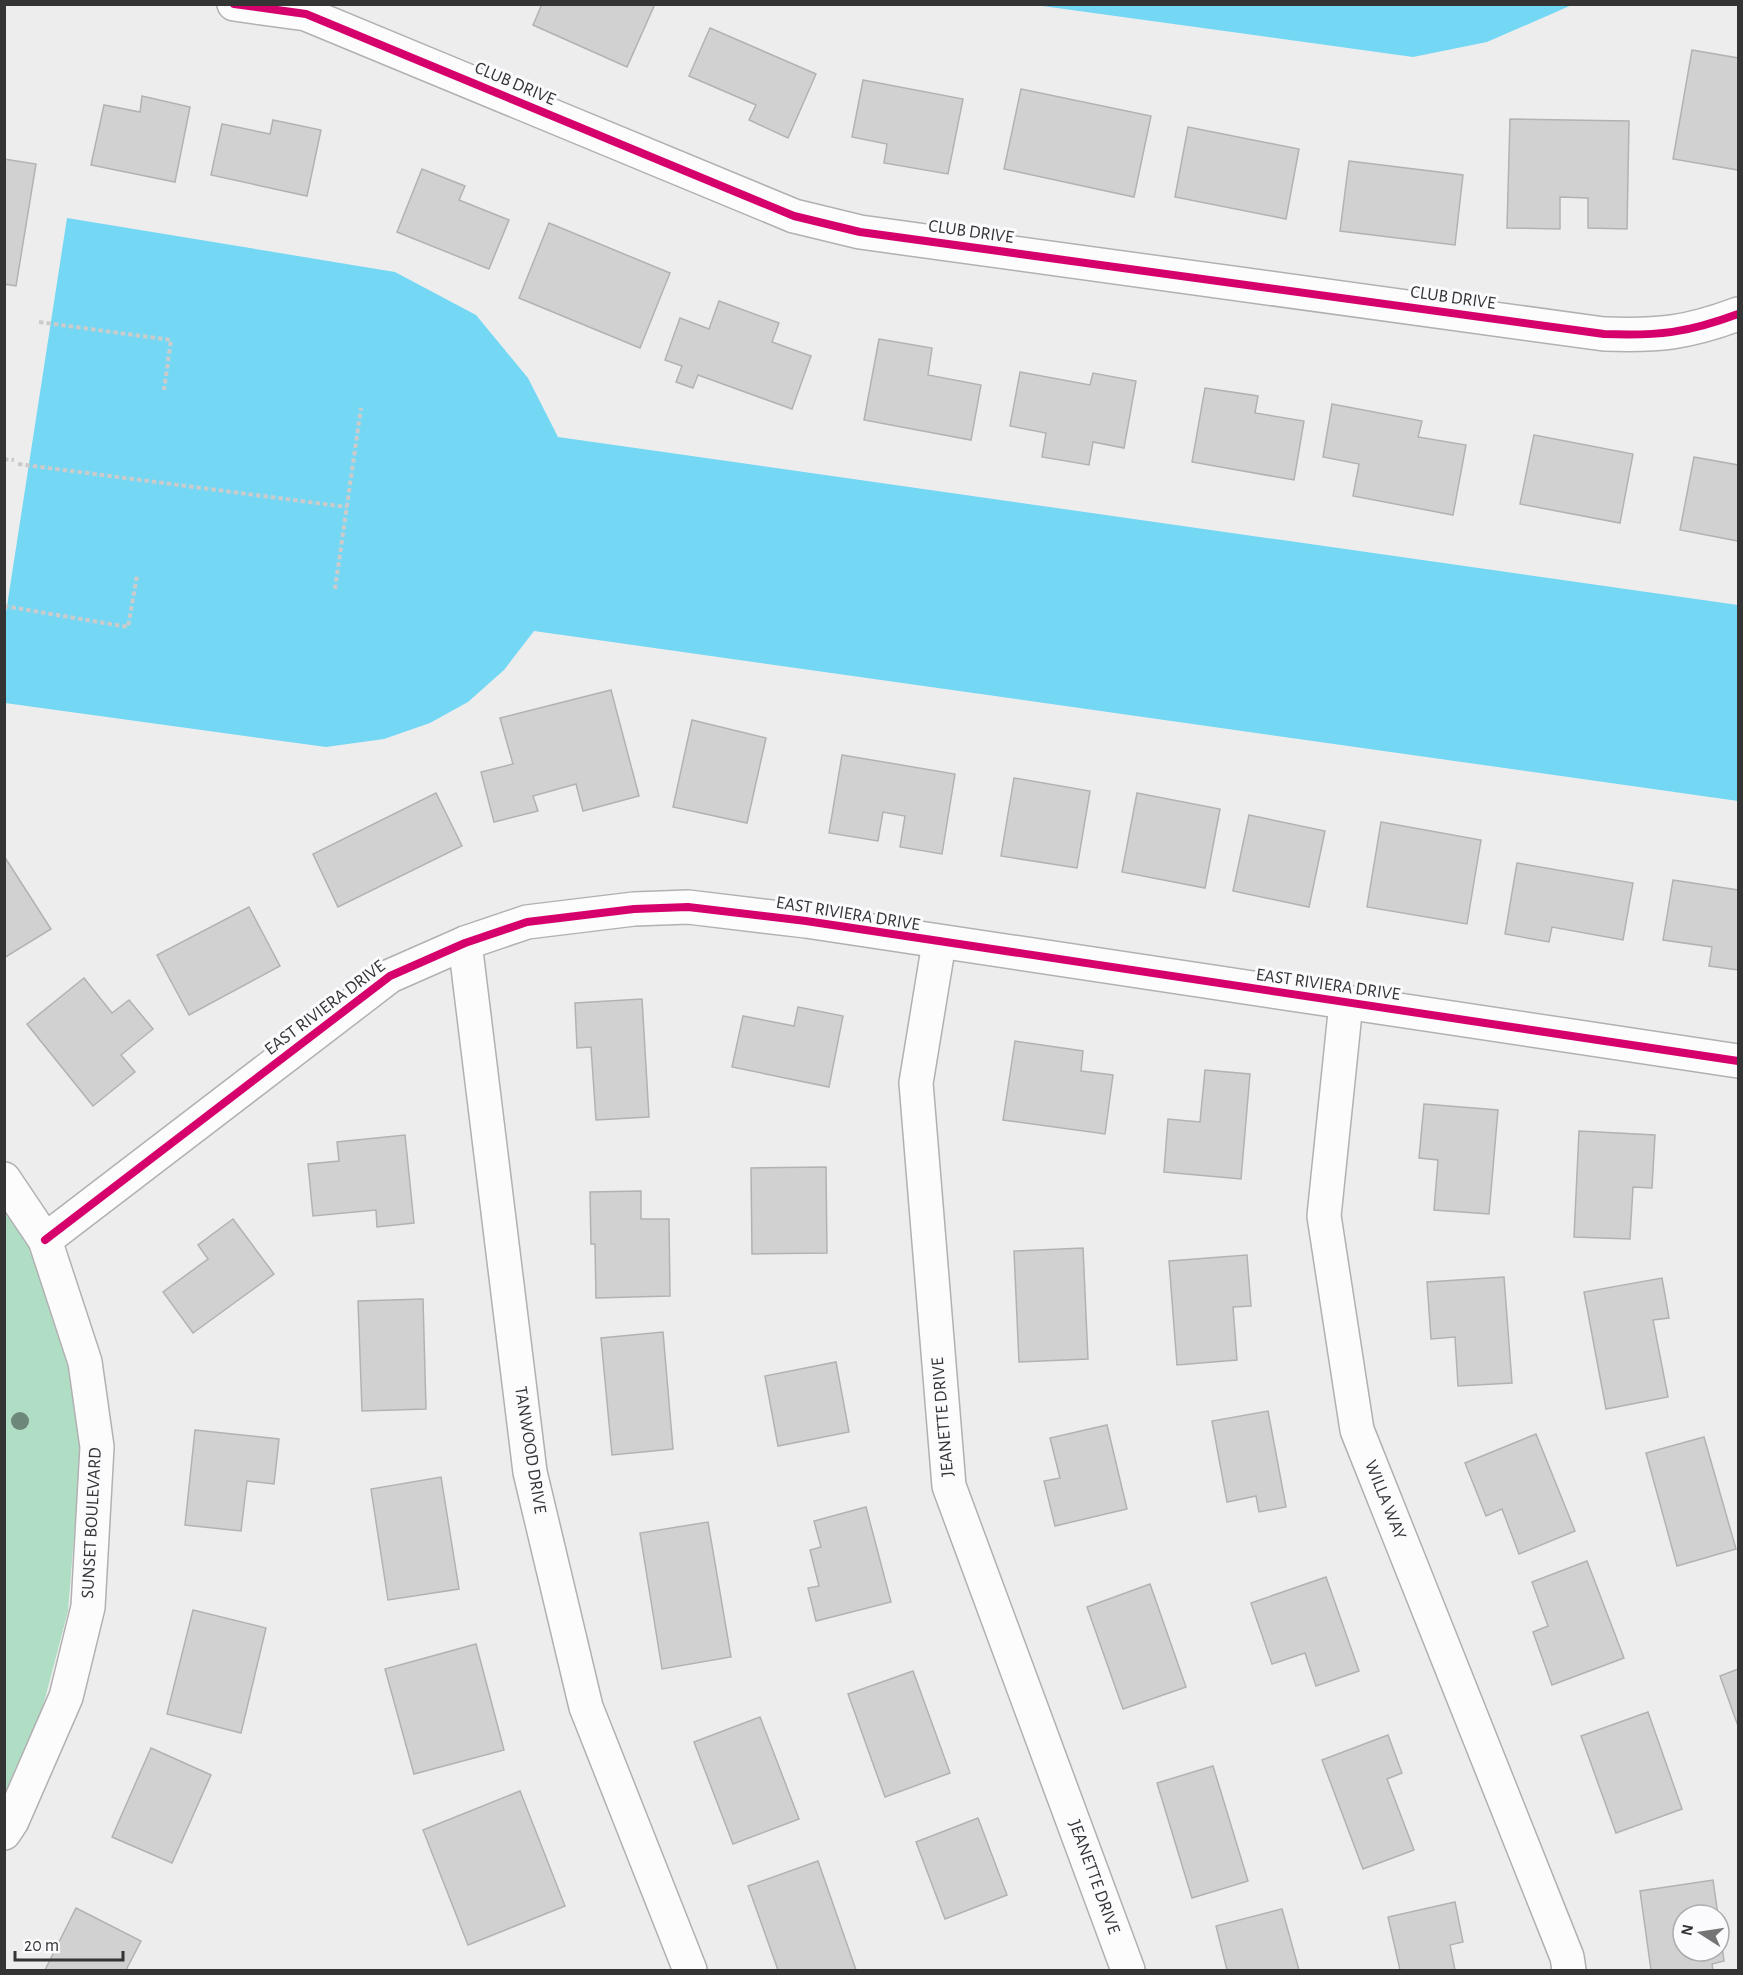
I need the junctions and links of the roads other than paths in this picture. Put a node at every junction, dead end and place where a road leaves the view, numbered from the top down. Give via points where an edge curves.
1 (234, 4) edge
2 (307, 9) edge
3 (1738, 314) edge
4 (465, 943) junction
5 (939, 943) junction
6 (1346, 1003) junction
7 (1738, 1061) edge
8 (4, 1179) edge
9 (45, 1240) junction
10 (4, 1833) edge
11 (690, 1971) edge
12 (1128, 1971) edge
13 (1569, 1971) edge

1 - 2 street, CLUB DRIVE
2 - 3 street, CLUB DRIVE via 794,216 860,232 1604,334 1652,336 1700,328
4 - 5 street, EAST RIVIERA DRIVE via 527,922 634,909 688,907
4 - 9 street, EAST RIVIERA DRIVE via 390,976
4 - 11 street, TANWOOD DRIVE via 530,1472 586,1707
5 - 6 street, EAST RIVIERA DRIVE
5 - 12 street, JEANETTE DRIVE via 916,1083 949,1486
6 - 7 street, EAST RIVIERA DRIVE
6 - 13 street, WILLA WAY via 1324,1216 1357,1430 1568,1957
8 - 9 street, SUNSET BOULEVARD
9 - 10 street, SUNSET BOULEVARD via 85,1362 97,1447 95,1517 88,1607 66,1697

